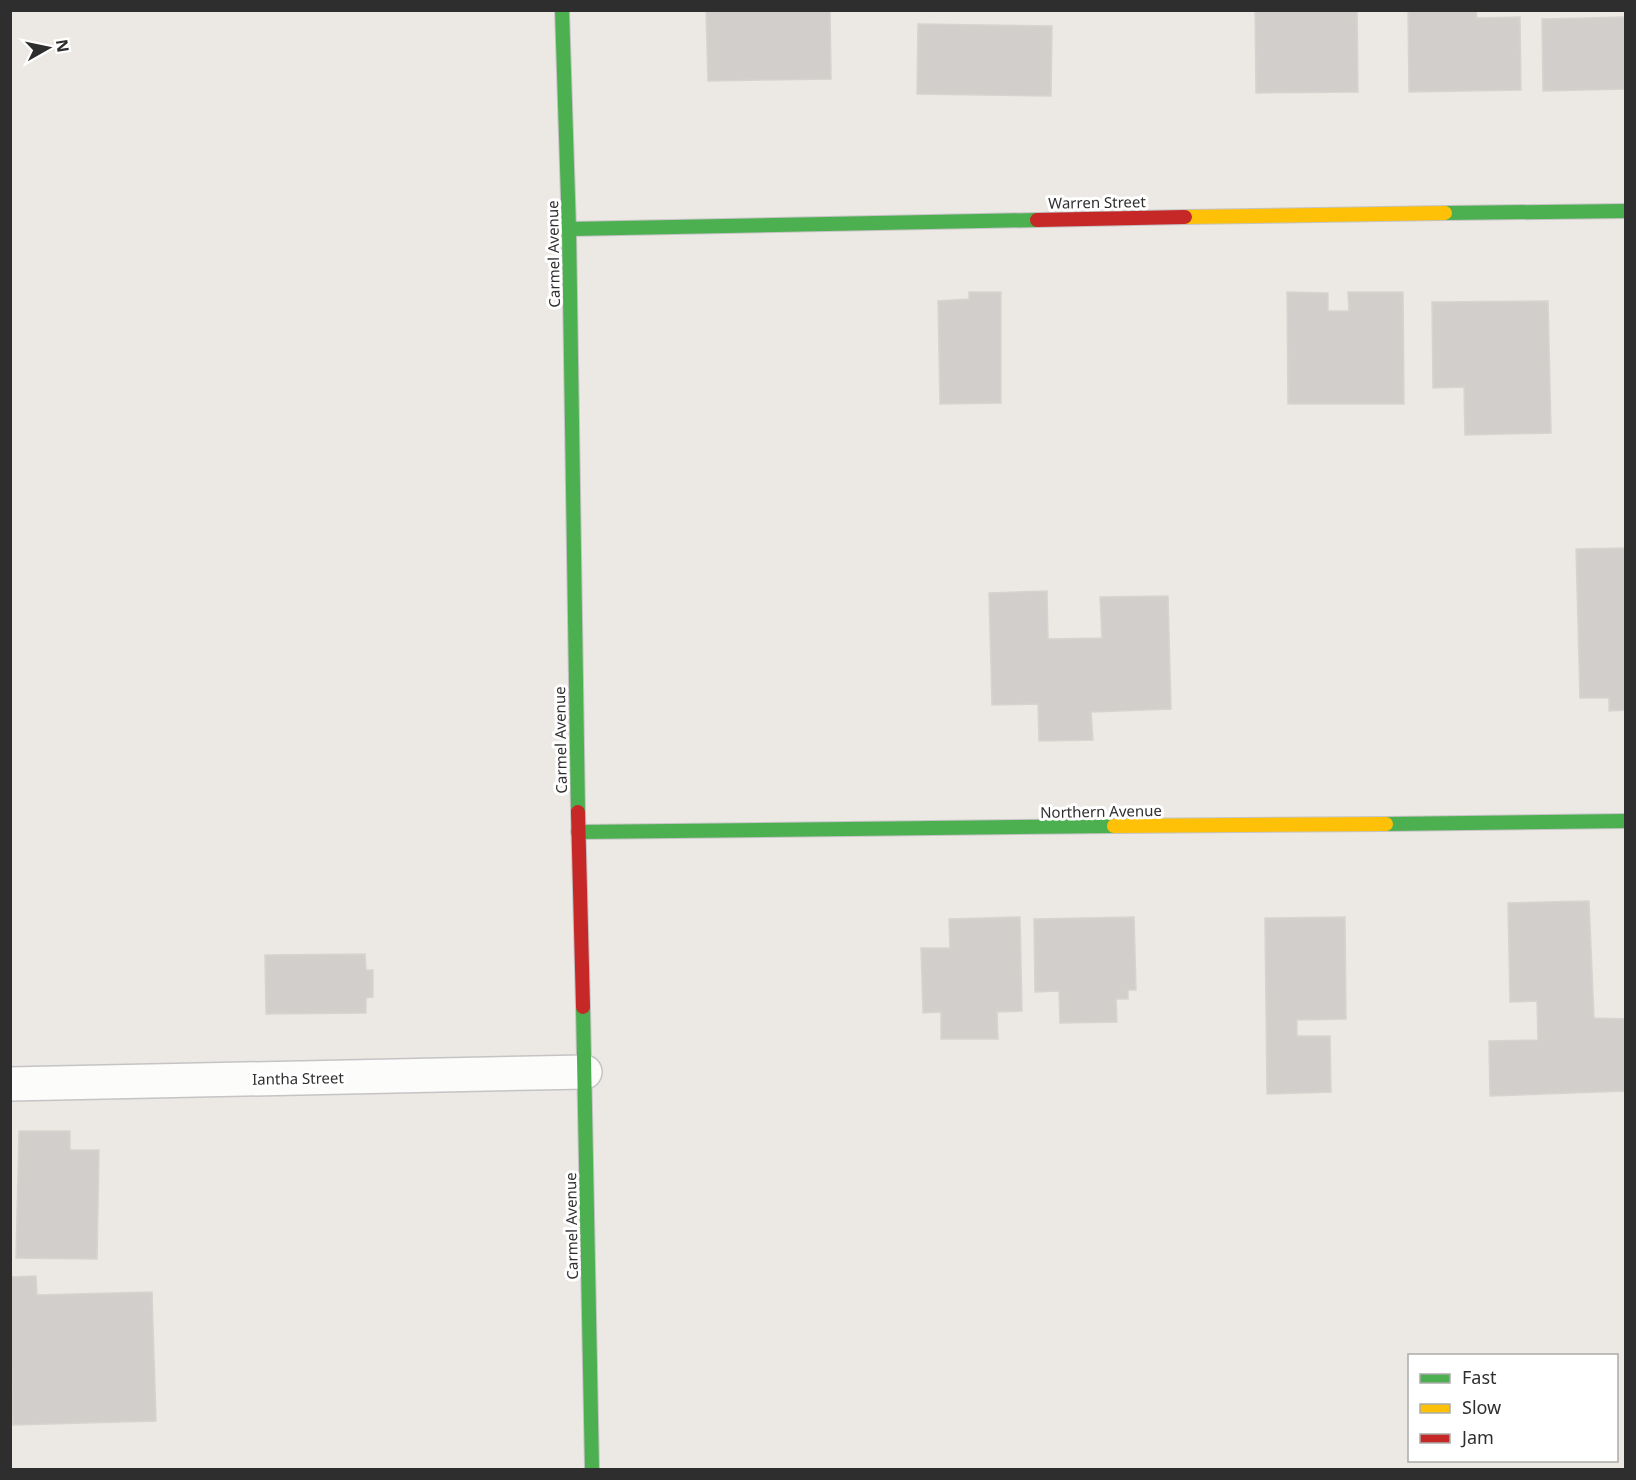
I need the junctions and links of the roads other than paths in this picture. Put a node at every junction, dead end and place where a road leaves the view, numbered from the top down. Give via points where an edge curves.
1 (562, 10) edge
2 (1626, 211) edge
3 (569, 229) junction
4 (1626, 821) edge
5 (578, 832) junction
6 (585, 1072) junction
7 (10, 1084) edge
8 (592, 1470) edge

1 - 3 street, Carmel Avenue
2 - 3 street, Warren Street
3 - 5 street, Carmel Avenue
4 - 5 street, Northern Avenue
5 - 6 street, Carmel Avenue
6 - 7 street, Iantha Street
6 - 8 street, Carmel Avenue

